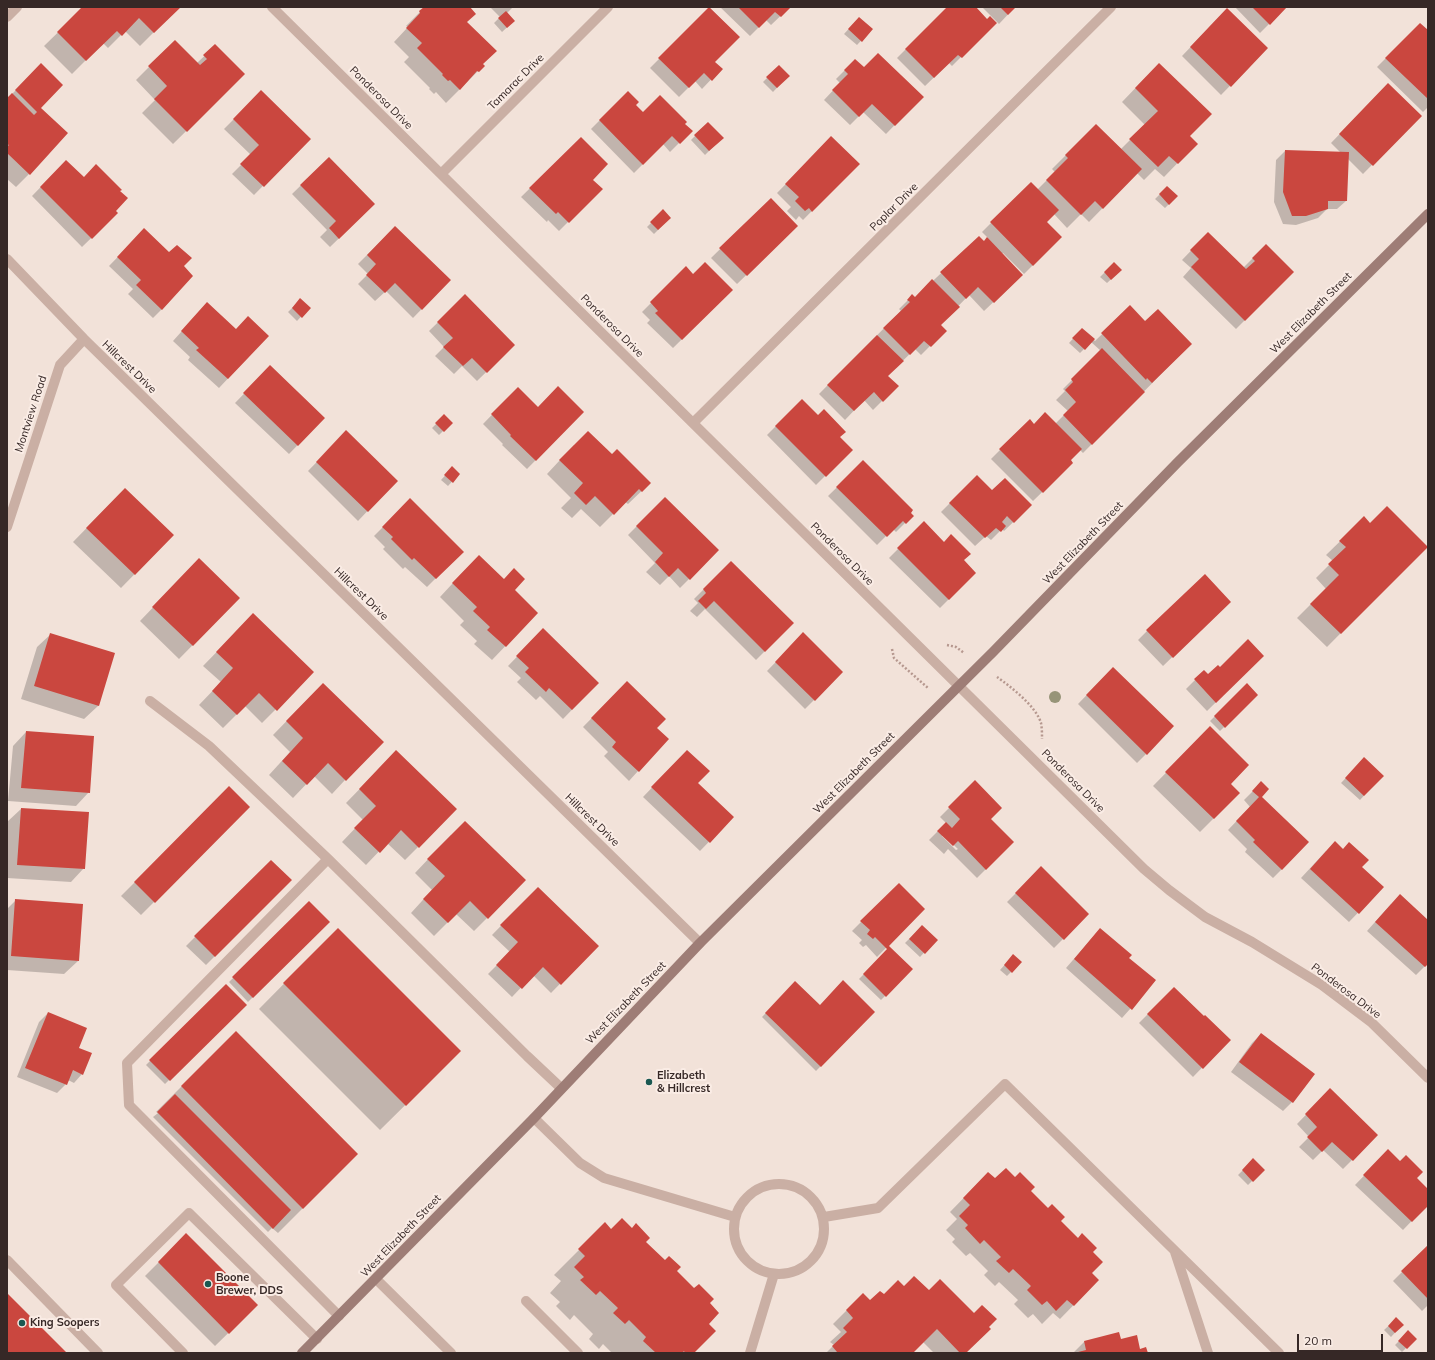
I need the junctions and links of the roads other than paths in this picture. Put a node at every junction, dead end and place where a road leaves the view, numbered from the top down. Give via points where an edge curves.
1 (17, 7) edge
2 (272, 7) edge
3 (608, 7) edge
4 (1111, 7) edge
5 (7, 17) edge
6 (441, 174) junction
7 (1428, 214) edge
8 (7, 259) edge
9 (84, 340) junction
10 (693, 423) junction
11 (7, 527) edge
12 (959, 685) junction
13 (150, 700) dead end
14 (328, 859) junction
15 (700, 943) junction
16 (1428, 1078) edge
17 (561, 1088) junction
18 (534, 1118) junction
19 (735, 1217) junction
20 (824, 1217) junction
21 (1174, 1250) junction
22 (7, 1260) edge
23 (774, 1274) junction
24 (376, 1279) junction
25 (526, 1301) dead end
26 (339, 1316) junction
27 (317, 1339) junction
28 (98, 1353) edge
29 (182, 1353) edge
30 (302, 1353) edge
31 (451, 1353) edge
32 (578, 1353) edge
33 (750, 1353) edge
34 (1208, 1353) edge
35 (1280, 1353) edge

1 - 5 street
2 - 6 street, Ponderosa Drive
3 - 6 street, Tamarac Drive
4 - 10 street, Poplar Drive
6 - 10 street, Ponderosa Drive
7 - 12 main road, West Elizabeth Street
8 - 9 street, Hillcrest Drive
9 - 11 street, Montview Road via 60,365
9 - 15 street, Hillcrest Drive
10 - 12 street, Ponderosa Drive
12 - 15 main road, West Elizabeth Street
12 - 16 street, Ponderosa Drive via 1154,877 1205,917 1322,984 1371,1022
13 - 14 street via 209,746
14 - 17 street
14 - 26 street via 127,1063 129,1105
15 - 17 main road, West Elizabeth Street
17 - 18 main road, West Elizabeth Street
18 - 19 street via 580,1163 604,1178
18 - 24 main road, West Elizabeth Street
19 - 20 street via 742,1203 752,1192 765,1185 780,1183 794,1185 808,1192 818,1203
19 - 23 street via 735,1239 742,1254 753,1266
20 - 21 street via 878,1208 1005,1084
20 - 23 street via 825,1228 820,1249 806,1266 785,1274
21 - 34 street
21 - 35 street
22 - 28 street
23 - 33 street
24 - 26 main road, West Elizabeth Street
24 - 31 street
25 - 32 street
26 - 27 main road, West Elizabeth Street
27 - 29 street via 189,1213 116,1285
27 - 30 main road, West Elizabeth Street

